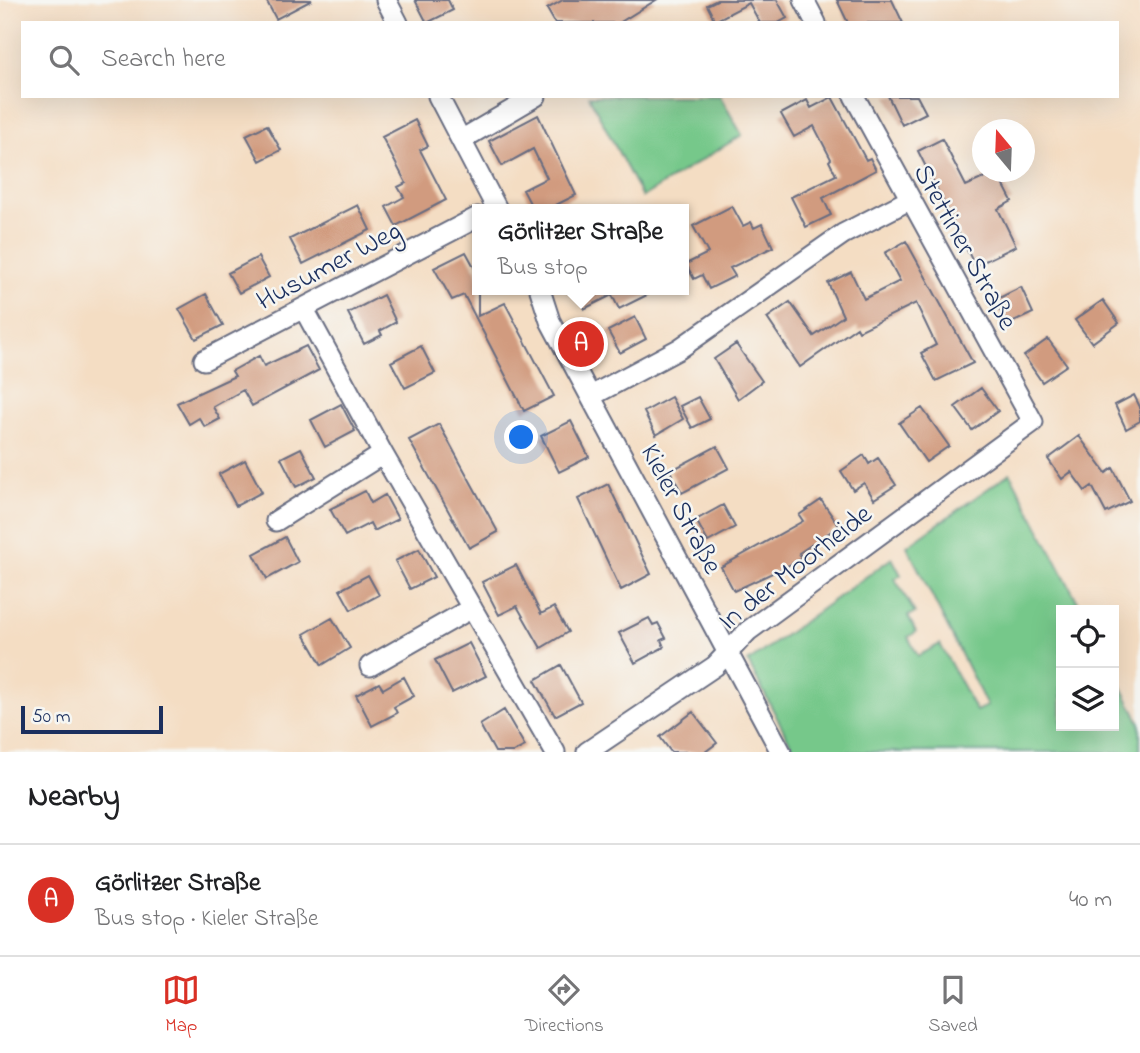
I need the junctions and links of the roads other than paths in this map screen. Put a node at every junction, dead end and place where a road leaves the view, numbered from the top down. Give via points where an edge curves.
1 (386, 0) edge
2 (804, 0) edge
3 (397, 21) edge
4 (815, 21) edge
5 (439, 98) edge
6 (533, 98) edge
7 (855, 98) edge
8 (461, 140) junction
9 (909, 200) junction
10 (493, 204) edge
11 (472, 220) edge
12 (542, 295) edge
13 (304, 309) junction
14 (204, 360) dead end
15 (591, 396) junction
16 (1033, 422) joint
17 (383, 454) junction
18 (275, 521) dead end
19 (472, 608) junction
20 (728, 651) junction
21 (370, 666) dead end
22 (555, 752) edge
23 (587, 752) edge
24 (781, 752) edge

1 - 3 street
2 - 4 street
5 - 8 street
6 - 8 street
7 - 9 street, Stettiner Straße
8 - 10 street
9 - 15 street via 843,234 679,349
9 - 16 street, Stettiner Straße
11 - 13 street, Husumer Weg
12 - 15 street, Kieler Straße via 550,321
13 - 14 street, Husumer Weg
13 - 17 street
15 - 20 street, Kieler Straße
16 - 20 street, In der Moorheide via 748,631
17 - 18 street
17 - 19 street
19 - 21 street
19 - 22 street
20 - 23 street, In der Moorheide via 715,666
20 - 24 street, Kieler Straße

